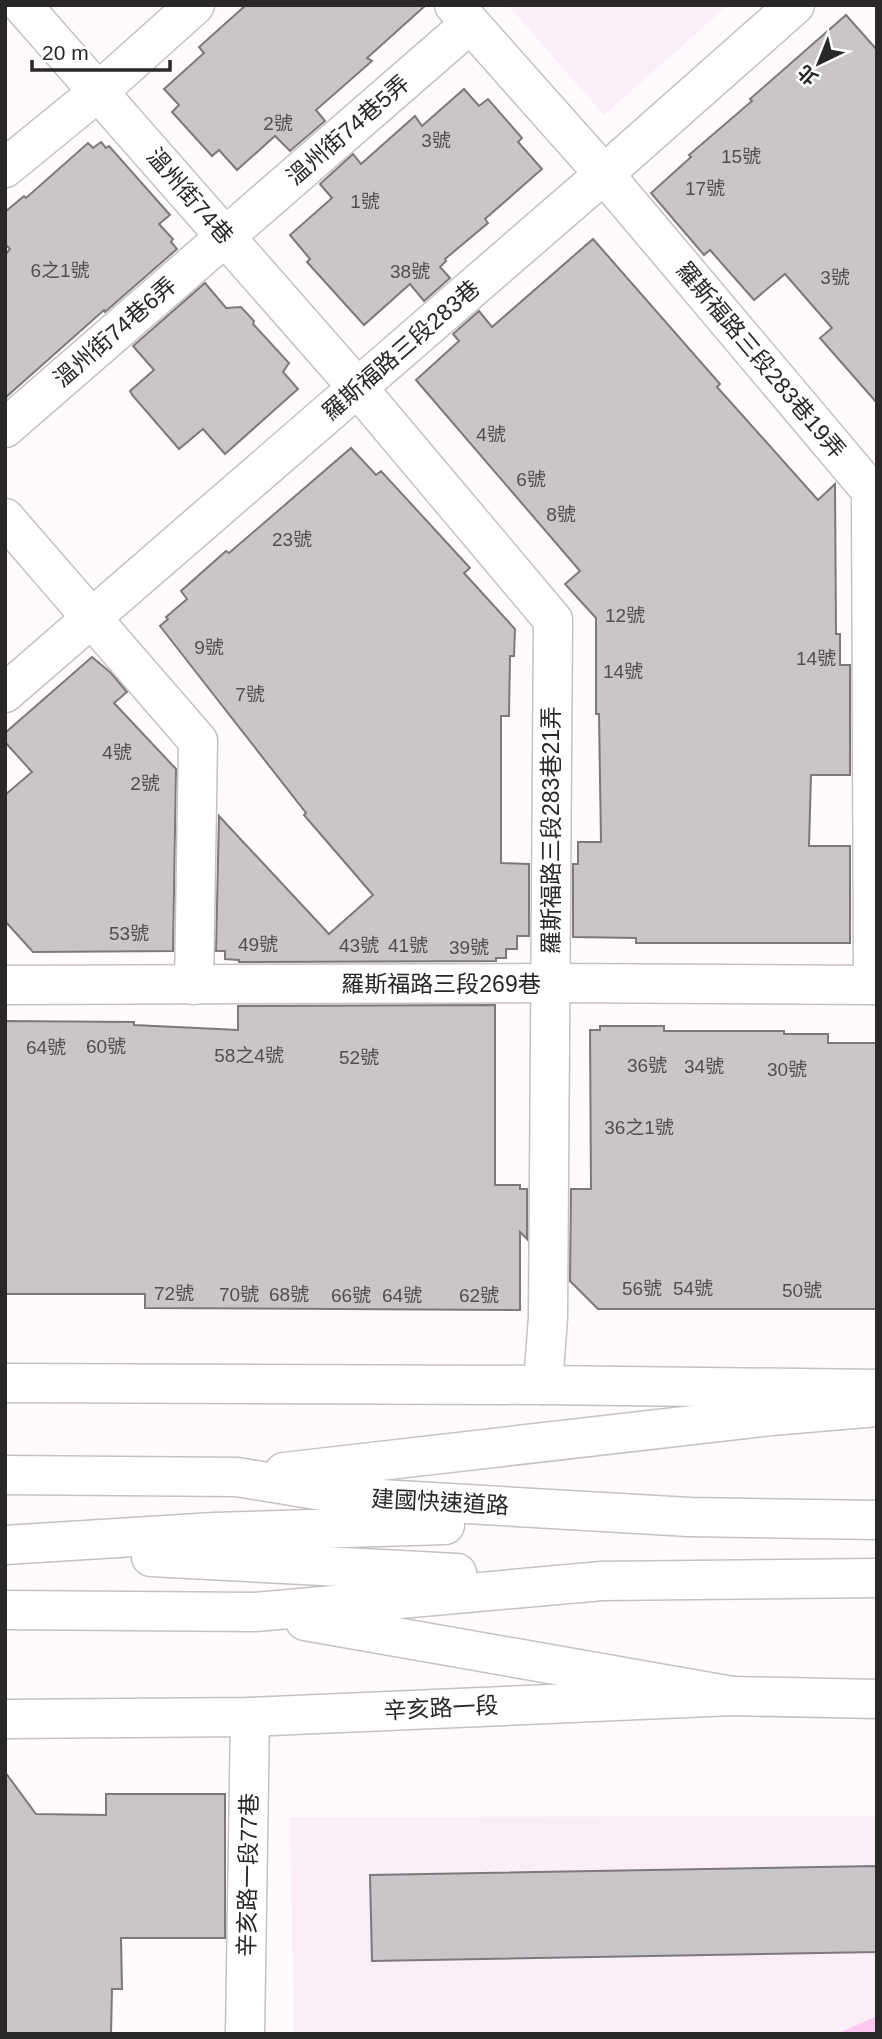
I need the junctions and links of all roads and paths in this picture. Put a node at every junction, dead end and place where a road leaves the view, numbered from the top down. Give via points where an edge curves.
1 (22, 5) edge
2 (195, 5) edge
3 (795, 5) edge
4 (462, 15) edge
5 (98, 92) junction
6 (5, 168) edge
7 (604, 174) junction
8 (225, 237) junction
9 (357, 387) junction
10 (5, 428) edge
11 (5, 518) edge
12 (92, 618) junction
13 (5, 693) edge
14 (8, 983) edge
15 (550, 983) junction
16 (194, 985) junction
17 (875, 985) edge
18 (5, 1383) edge
19 (543, 1385) junction
20 (877, 1389) edge
21 (877, 1407) edge
22 (5, 1475) edge
23 (237, 1477) junction
24 (689, 1517) junction
25 (877, 1520) edge
26 (5, 1546) edge
27 (877, 1578) edge
28 (602, 1581) junction
29 (5, 1610) edge
30 (254, 1612) junction
31 (732, 1696) junction
32 (877, 1699) edge
33 (250, 1717) junction
34 (5, 1719) edge
35 (245, 2034) edge

1 - 5 main road, 溫州街74巷
2 - 5 main road
3 - 7 main road, 羅斯福路三段283巷
4 - 7 main road, 羅斯福路三段283巷19弄
4 - 8 main road, 溫州街74巷5弄
5 - 6 main road
5 - 8 main road, 溫州街74巷
7 - 9 main road, 羅斯福路三段283巷
7 - 17 main road, 羅斯福路三段283巷19弄 via 871,491
8 - 9 main road, 溫州街74巷
8 - 10 main road, 溫州街74巷6弄
9 - 12 main road, 羅斯福路三段283巷
9 - 15 main road, 羅斯福路三段283巷21弄 via 552,620
11 - 12 main road
12 - 13 main road, 羅斯福路三段283巷
12 - 16 main road via 198,741
14 - 16 main road, 羅斯福路三段269巷
15 - 16 main road, 羅斯福路三段269巷
15 - 17 main road, 羅斯福路三段269巷
15 - 19 main road, 羅斯福路三段283巷21弄 via 548,1317
18 - 19 main road
19 - 20 main road
21 - 23 main road
22 - 23 main road, 建國快速道路
23 - 24 main road, 建國快速道路 via 364,1498
24 - 25 main road, 建國快速道路
24 - 26 main road via 214,1532
26 - 28 main road
27 - 28 main road
28 - 30 main road
29 - 30 main road
30 - 31 main road
31 - 32 main road, 辛亥路一段
31 - 33 main road, 辛亥路一段
33 - 34 main road, 辛亥路一段
33 - 35 main road, 辛亥路一段77巷

